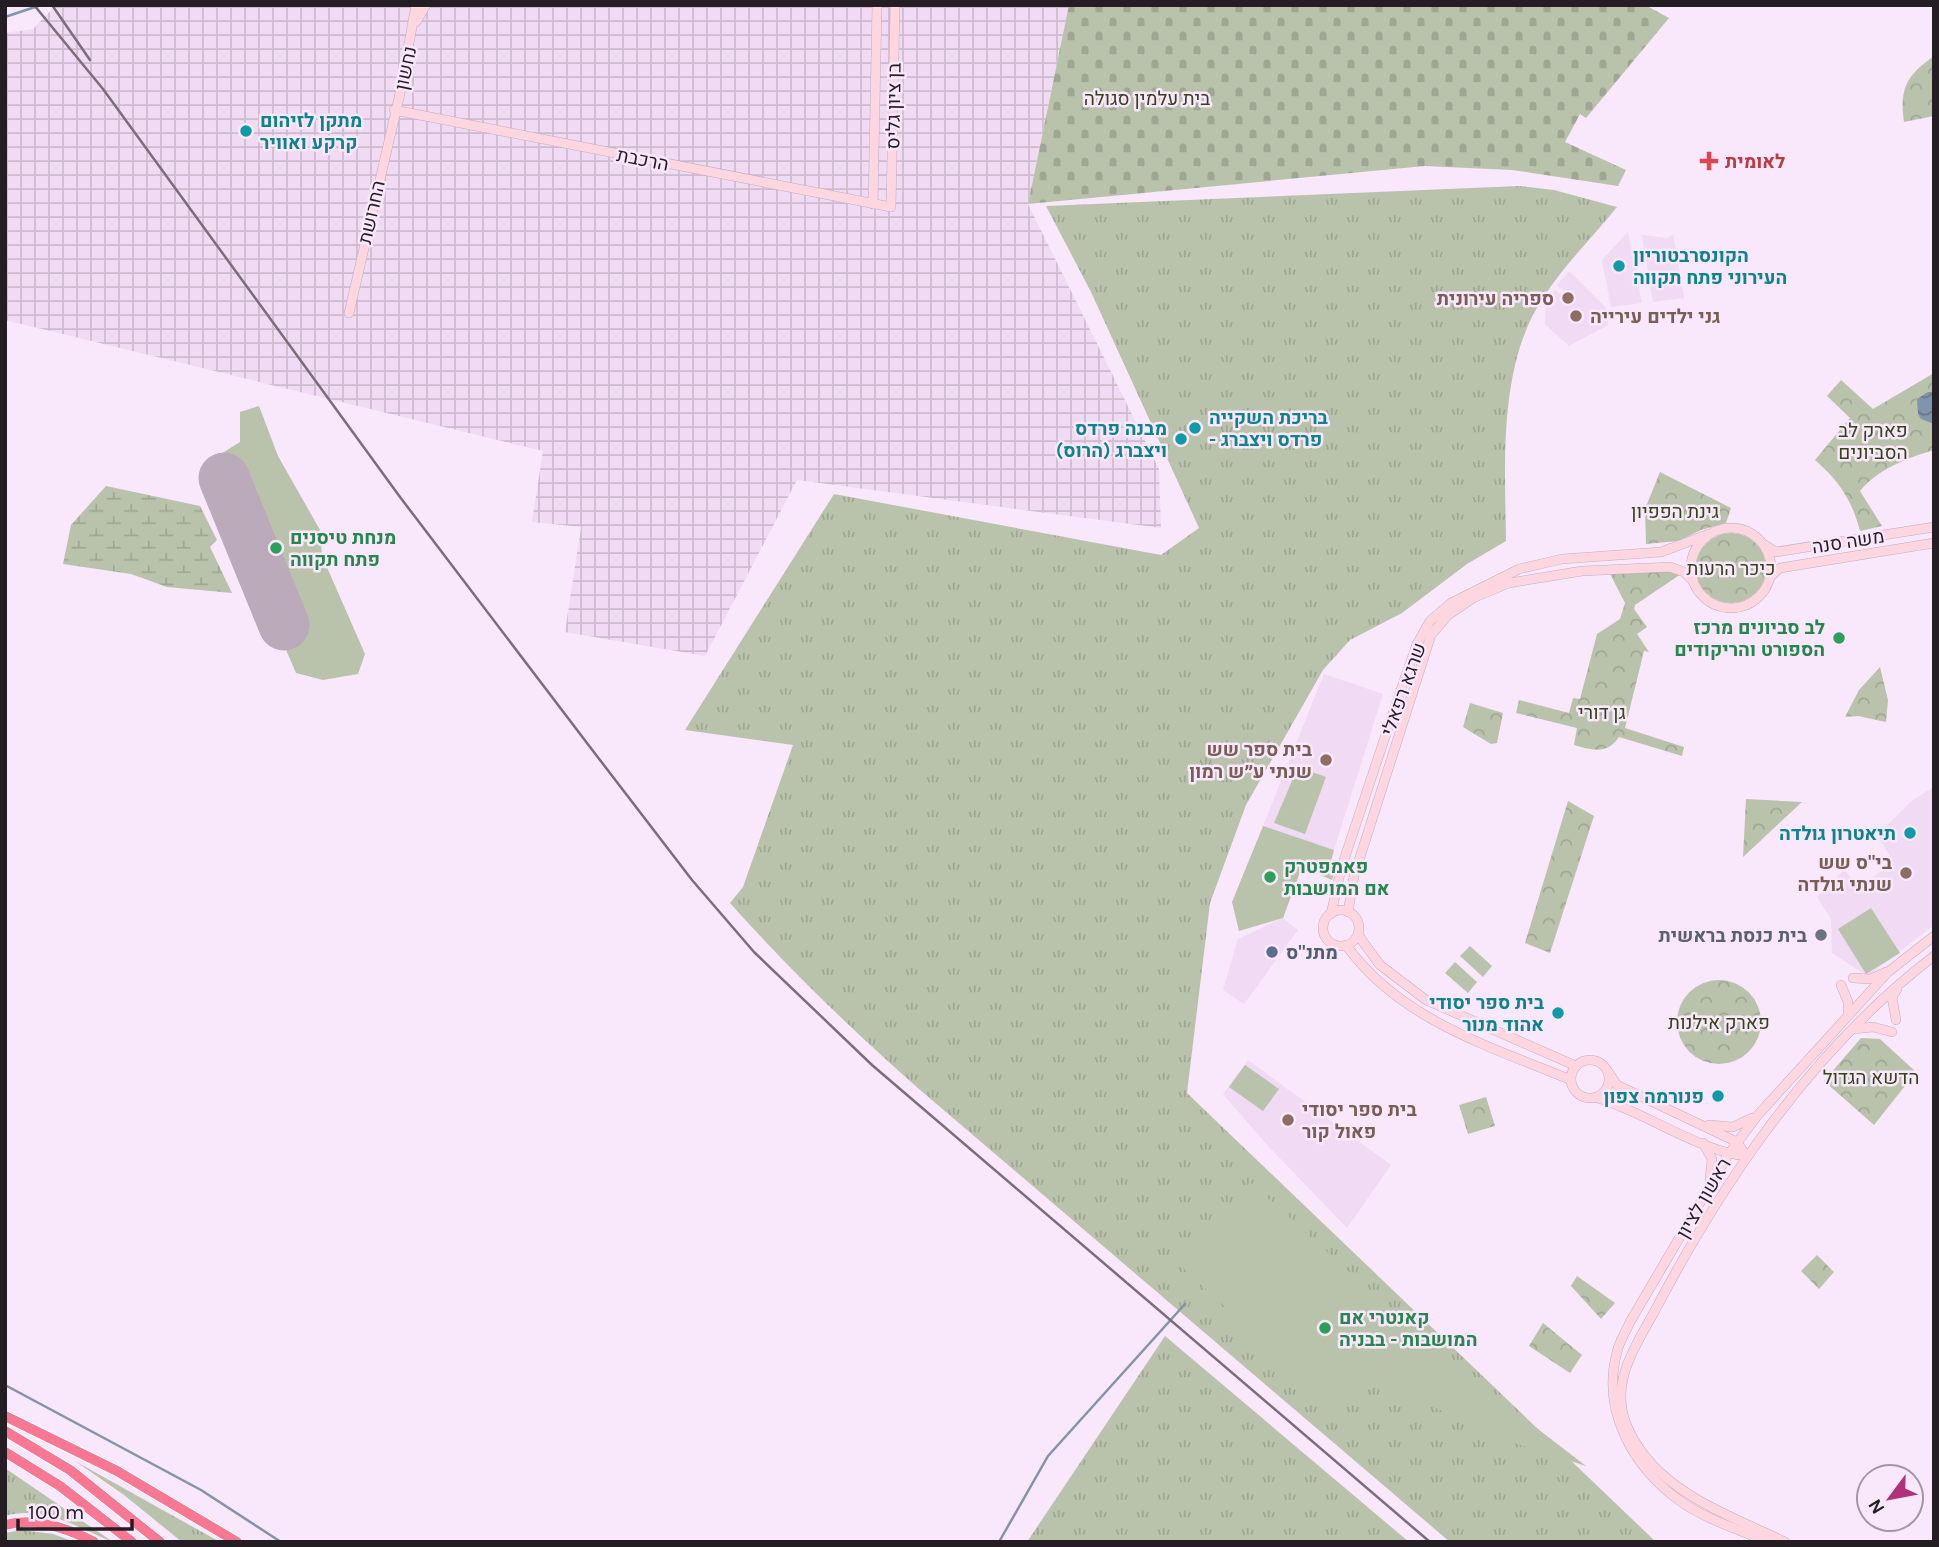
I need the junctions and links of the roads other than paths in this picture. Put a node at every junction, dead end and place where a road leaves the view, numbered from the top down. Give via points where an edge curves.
1 (416, 5) edge
2 (426, 5) edge
3 (877, 5) edge
4 (895, 5) edge
5 (414, 26) junction
6 (394, 110) junction
7 (873, 204) junction
8 (891, 207) joint
9 (349, 313) dead end
10 (1934, 527) edge
11 (1709, 534) junction
12 (1764, 544) junction
13 (1934, 544) edge
14 (1771, 576) junction
15 (1693, 581) junction
16 (1348, 912) junction
17 (1331, 914) junction
18 (1357, 935) junction
19 (1934, 936) edge
20 (1346, 945) junction
21 (1934, 956) edge
22 (1888, 972) junction
23 (1853, 978) dead end
24 (1902, 981) junction
25 (1841, 985) dead end
26 (1848, 1014) junction
27 (1896, 1020) dead end
28 (1853, 1029) junction
29 (1892, 1032) dead end
30 (1576, 1066) junction
31 (1609, 1073) junction
32 (1571, 1080) junction
33 (1597, 1098) junction
34 (1757, 1116) junction
35 (1693, 1123) junction
36 (1702, 1142) junction
37 (1737, 1142) junction
38 (1728, 1155) junction
39 (1746, 1156) junction
40 (1708, 1189) junction
41 (5, 1416) edge
42 (5, 1431) edge
43 (5, 1452) edge
44 (1682, 1497) junction
45 (5, 1525) edge
46 (94, 1542) edge
47 (132, 1542) edge
48 (160, 1542) edge
49 (237, 1542) edge
50 (1768, 1542) edge
51 (1785, 1542) edge

1 - 5 street, נחשון
2 - 5 street, נחשון
3 - 7 street, בן ציון גליס
4 - 8 street, בן ציון גליס
5 - 6 street, נחשון
6 - 7 street, הרכבת
6 - 9 street, החרושת
7 - 8 street, הרכבת
10 - 12 street, משה סנה via 1776,552
11 - 12 street via 1739,528
11 - 15 street via 1694,552
11 - 17 street, שרגא רפאלי via 1661,551 1578,557 1519,569 1451,603 1430,621 1395,706 1341,869
12 - 14 street via 1771,559
13 - 14 street, משה סנה via 1780,568
14 - 15 street via 1756,599 1731,608 1707,600
15 - 16 street, שרגא רפאלי via 1670,567 1582,571 1509,583 1448,615 1431,635 1353,876
16 - 17 street
16 - 18 street via 1359,924
17 - 20 street via 1323,928 1326,938 1335,945
18 - 20 street
18 - 30 street via 1380,965 1426,1000
19 - 22 street, ראשון לציון
20 - 32 street via 1384,989 1439,1026
21 - 24 street, ראשון לציון
22 - 23 street via 1870,979
22 - 26 street, ראשון לציון
24 - 27 street via 1892,997
24 - 28 street, ראשון לציון
25 - 26 street
26 - 34 street, ראשון לציון
28 - 29 street
28 - 39 street, ראשון לציון
30 - 31 street via 1585,1060 1597,1061
30 - 32 street
31 - 33 street via 1609,1085
31 - 35 street via 1617,1085
32 - 33 street via 1580,1096
33 - 36 street
34 - 35 street via 1733,1127
34 - 37 street, ראשון לציון
35 - 37 street
36 - 38 street
36 - 40 street via 1712,1159
37 - 38 street, ראשון לציון
37 - 39 street
38 - 39 street
38 - 40 street, ראשון לציון
39 - 44 street, ראשון לציון via 1683,1257 1626,1362 1621,1393 1633,1440
40 - 44 street, ראשון לציון via 1630,1322 1615,1365 1613,1392 1625,1440 1646,1472
41 - 49 highway via 125,1475
42 - 48 highway via 70,1470
43 - 47 highway via 60,1486
44 - 50 street
44 - 51 street
45 - 46 highway via 44,1524

